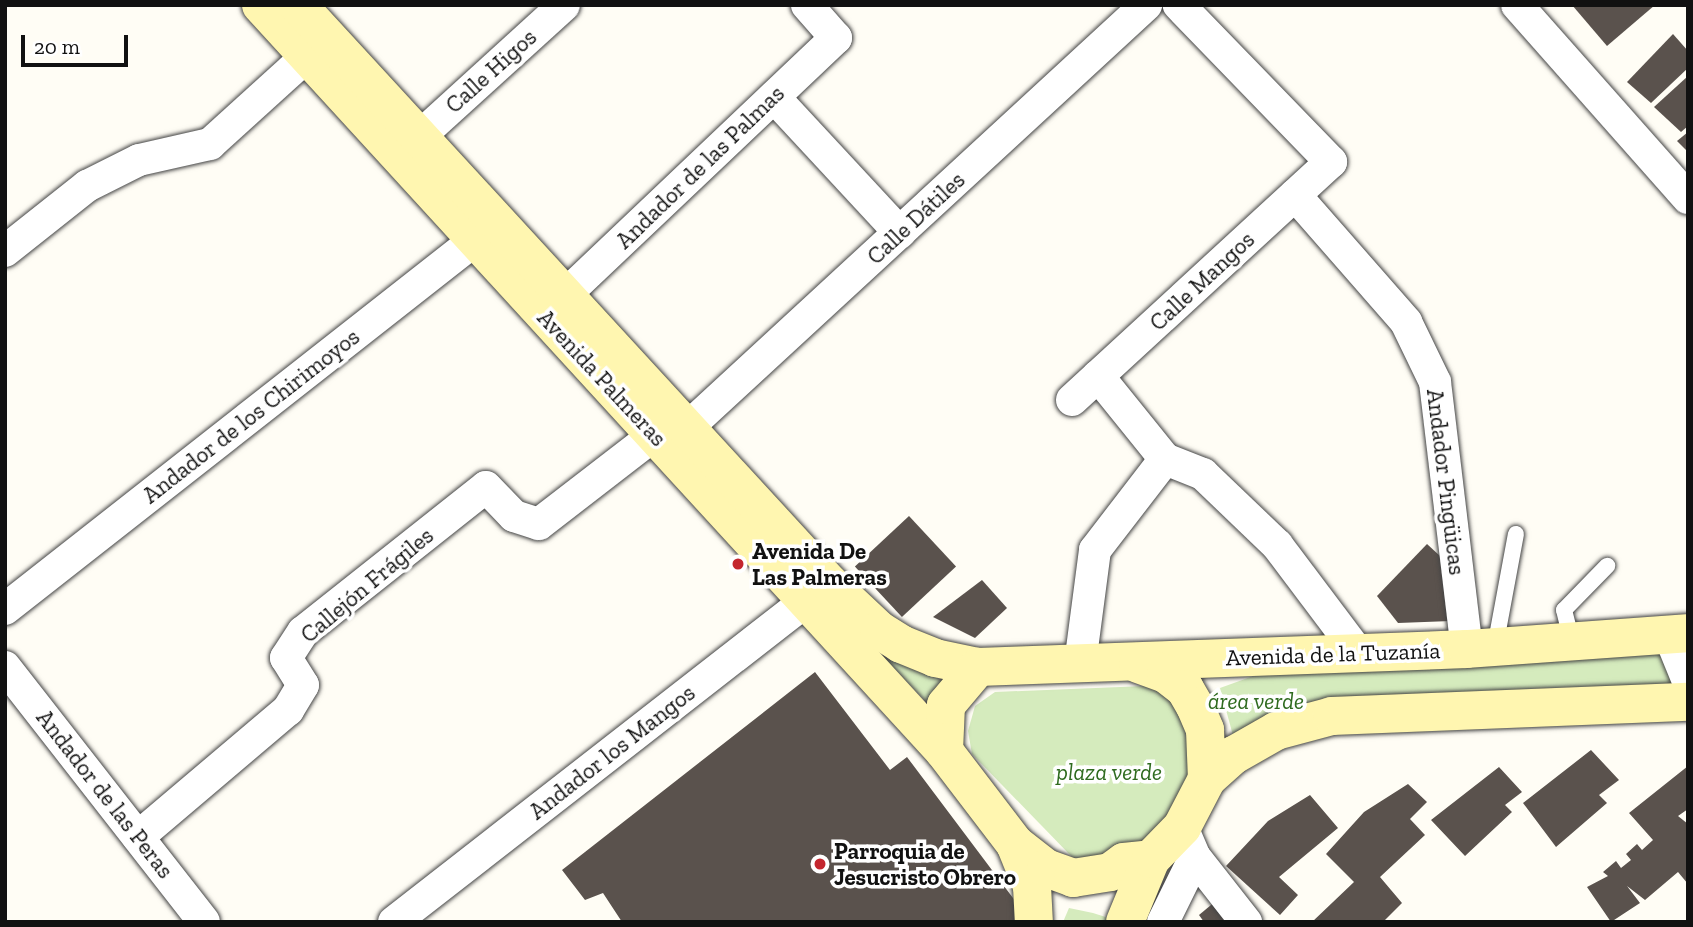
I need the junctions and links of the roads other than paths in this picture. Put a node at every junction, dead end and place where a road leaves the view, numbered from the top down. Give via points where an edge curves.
1 (261, 5) edge
2 (298, 5) edge
3 (564, 5) edge
4 (1146, 5) edge
5 (1179, 5) edge
6 (1517, 5) edge
7 (813, 7) edge
8 (307, 56) junction
9 (774, 97) junction
10 (419, 137) junction
11 (1295, 195) junction
12 (1688, 198) edge
13 (486, 231) junction
14 (900, 233) junction
15 (5, 251) edge
16 (564, 296) junction
17 (1098, 376) junction
18 (1072, 400) dead end
19 (670, 432) junction
20 (1165, 459) junction
21 (1516, 534) dead end
22 (1606, 566) dead end
23 (818, 592) junction
24 (5, 608) edge
25 (1679, 635) edge
26 (1572, 642) junction
27 (1481, 648) junction
28 (1359, 654) junction
29 (1135, 663) junction
30 (1080, 664) junction
31 (5, 667) edge
32 (978, 667) junction
33 (1688, 681) edge
34 (1688, 702) edge
35 (944, 751) junction
36 (1207, 779) junction
37 (138, 837) junction
38 (1188, 842) junction
39 (1015, 844) junction
40 (1151, 859) junction
41 (204, 922) edge
42 (394, 922) edge
43 (1034, 922) edge
44 (1125, 922) edge
45 (1163, 922) edge
46 (1246, 922) edge

1 - 8 street, Avenida Palmeras
2 - 10 street, Avenida Palmeras
3 - 10 street, Calle Higos
4 - 14 street, Calle Dátiles
5 - 11 street, Calle Mangos via 1331,162
6 - 12 street
7 - 9 street, Andador de las Palmas via 836,38
8 - 13 street, Avenida Palmeras
8 - 15 street via 210,144 139,160 87,186
9 - 14 street
9 - 16 street, Andador de las Palmas
10 - 13 street, Avenida Palmeras
11 - 17 street, Calle Mangos
11 - 27 street, Andador Pingüicas via 1406,322 1435,382
13 - 16 street, Avenida Palmeras
13 - 19 street, Avenida Palmeras
13 - 24 street, Andador de los Chirimoyos
14 - 19 street, Calle Dátiles
16 - 19 street, Avenida Palmeras
17 - 18 street, Calle Mangos
17 - 20 street
19 - 23 street, Avenida Palmeras
19 - 37 street, Callejón Frágiles via 539,524 514,516 486,487 303,632 286,657 303,685 288,710
20 - 28 street via 1203,474 1278,545
20 - 30 street via 1095,550
21 - 27 lane
22 - 26 lane via 1564,610
23 - 32 street, Avenida Palmeras via 901,644 935,658
23 - 35 street, Avenida Palmeras
23 - 42 street, Andador los Mangos
25 - 26 street, Avenida de la Tuzanía
25 - 33 street
26 - 27 street, Avenida de la Tuzanía
27 - 28 street, Avenida de la Tuzanía
28 - 29 street, Avenida de la Tuzanía
29 - 30 street, Avenida de la Tuzanía
29 - 36 street via 1166,674 1190,698 1205,730
30 - 32 street, Avenida de la Tuzanía
31 - 37 street, Andador de las Peras
32 - 35 street via 946,705
34 - 36 street via 1332,716 1276,731 1234,755
35 - 39 street
36 - 38 street
37 - 41 street, Andador de las Peras
38 - 40 street
38 - 45 street
38 - 46 street
39 - 40 street via 1046,868 1073,878
39 - 43 street via 1032,886
40 - 44 street

